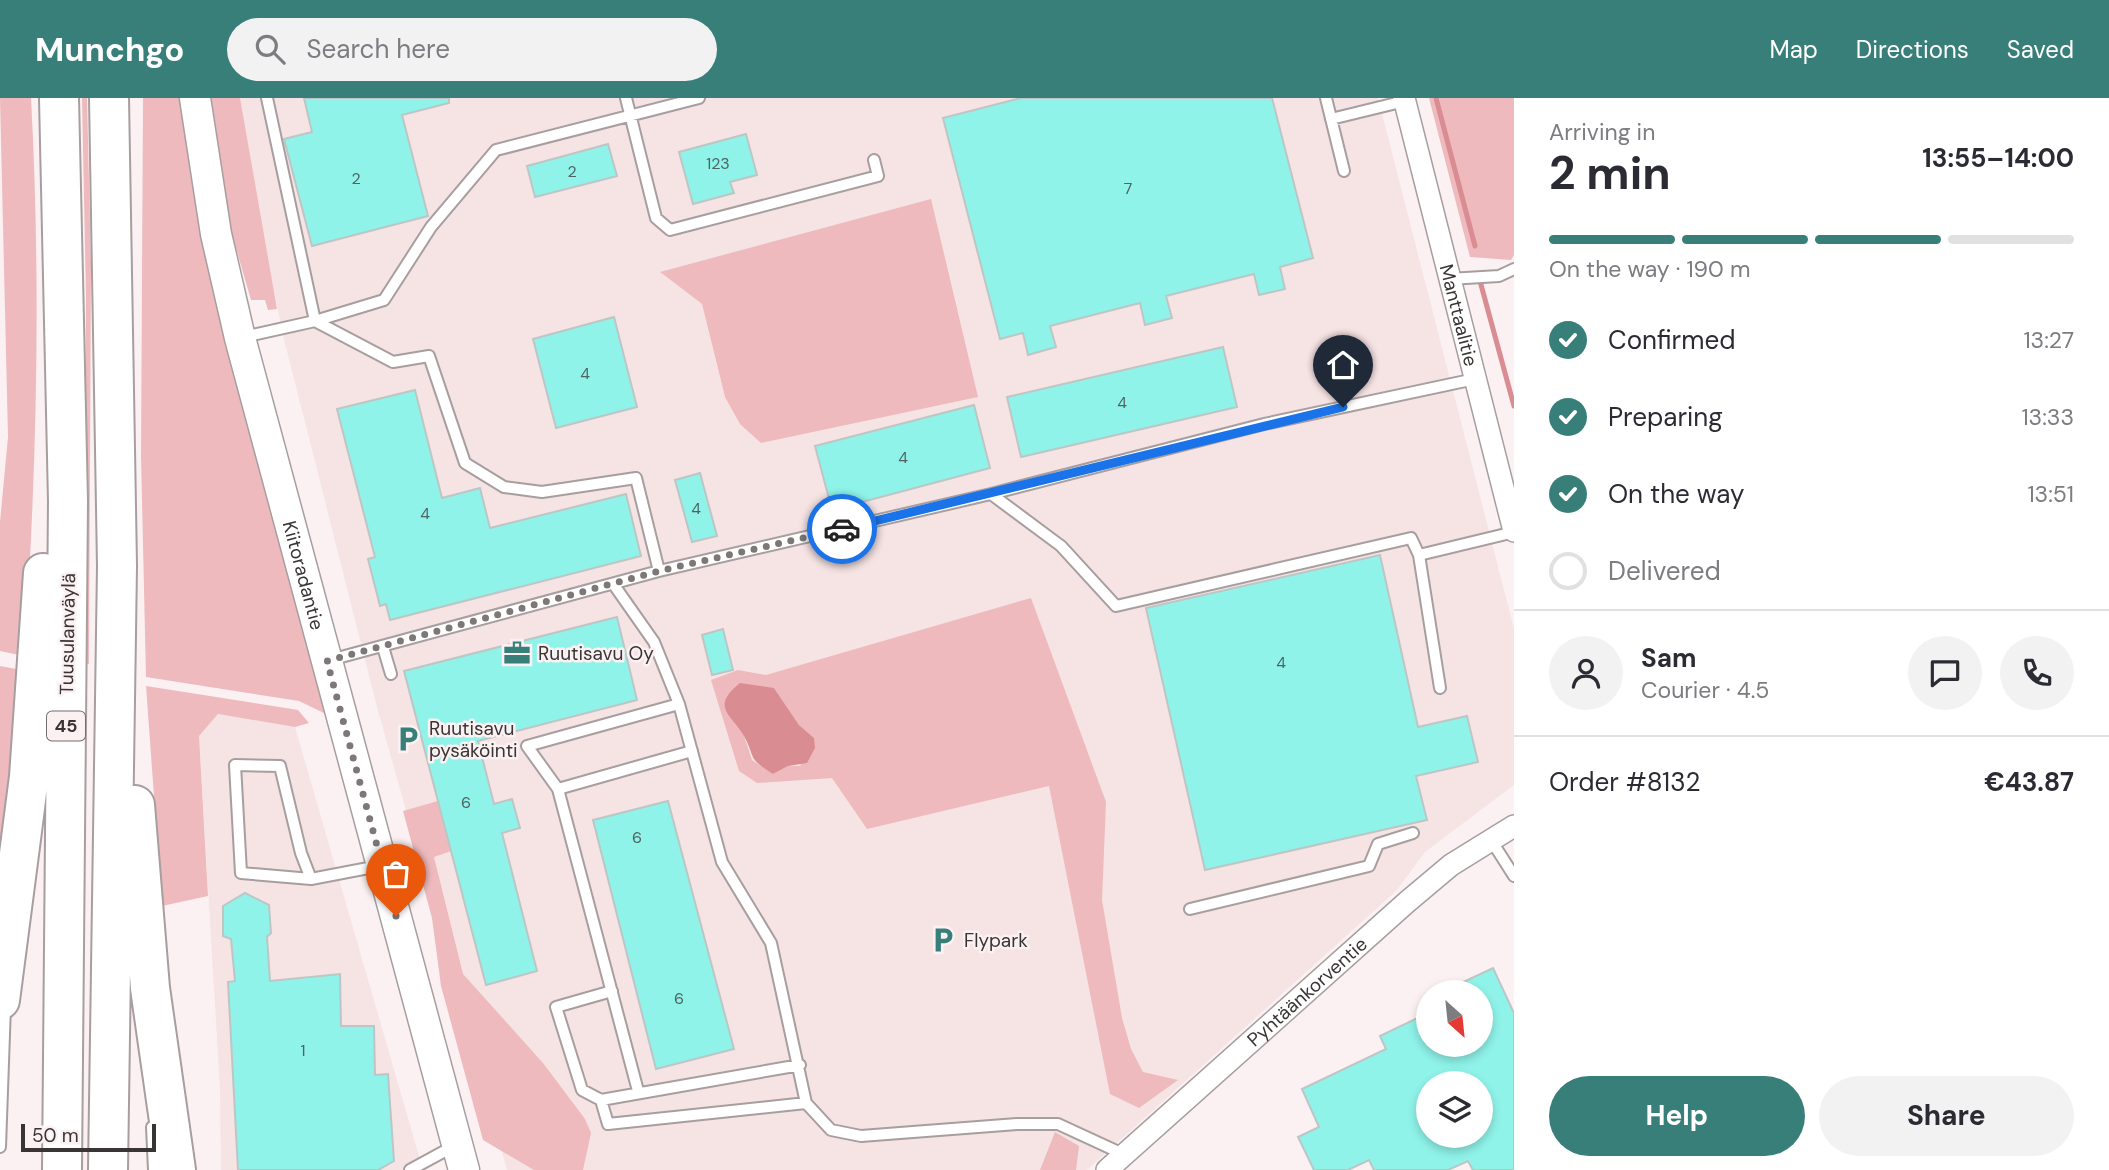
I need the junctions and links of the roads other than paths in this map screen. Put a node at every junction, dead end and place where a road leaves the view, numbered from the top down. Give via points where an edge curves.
1 (59, 98) edge
2 (109, 98) edge
3 (195, 98) edge
4 (267, 98) edge
5 (626, 98) edge
6 (699, 98) edge
7 (1326, 98) edge
8 (1405, 99) edge
9 (631, 116) junction
10 (1331, 119) junction
11 (874, 160) dead end
12 (1344, 171) dead end
13 (1514, 269) edge
14 (1449, 279) junction
15 (65, 281) junction
16 (315, 321) junction
17 (240, 338) junction
18 (1475, 379) junction
19 (1508, 481) edge
20 (991, 494) junction
21 (1514, 531) edge
22 (1419, 555) junction
23 (117, 566) junction
24 (659, 571) junction
25 (614, 585) junction
26 (383, 647) junction
27 (327, 661) junction
28 (391, 674) dead end
29 (1440, 688) dead end
30 (679, 704) junction
31 (692, 751) junction
32 (558, 789) junction
33 (1514, 826) edge
34 (1413, 834) dead end
35 (1491, 840) junction
36 (382, 865) junction
37 (1514, 876) edge
38 (311, 879) junction
39 (1190, 909) dead end
40 (7, 961) junction
41 (150, 988) junction
42 (612, 991) junction
43 (0, 1000) edge
44 (800, 1065) junction
45 (638, 1091) junction
46 (152, 1093) dead end
47 (601, 1100) junction
48 (806, 1103) junction
49 (152, 1119) dead end
50 (0, 1147) edge
51 (1123, 1154) junction
52 (460, 1157) edge
53 (62, 1170) edge
54 (108, 1170) edge
55 (154, 1170) edge
56 (176, 1170) edge
57 (410, 1170) edge
58 (1108, 1170) edge

1 - 15 highway, Tuusulanväylä / 45
2 - 23 highway
3 - 17 main road, Kiitoradantie via 216,234
4 - 16 lane
5 - 9 lane
6 - 9 lane
7 - 10 lane
8 - 10 lane
8 - 14 street, Manttaalitie
9 - 11 lane via 656,218 670,230 878,176
9 - 16 lane via 496,150 431,227 384,300
10 - 12 lane
13 - 14 lane via 1499,276
14 - 18 street, Manttaalitie
15 - 40 highway via 29,777
15 - 53 highway, Tuusulanväylä / 45 via 68,515
16 - 17 lane
16 - 24 lane via 393,362 429,356 465,463 504,487 542,492 636,478
17 - 27 main road, Kiitoradantie
18 - 19 street, Manttaalitie
18 - 20 lane via 1264,424
19 - 21 street, Manttaalitie
20 - 22 lane via 1061,546 1116,606 1411,538
20 - 24 lane
21 - 22 lane
22 - 29 lane
23 - 41 highway
23 - 54 highway
24 - 25 lane
25 - 26 lane
25 - 30 lane via 654,642
26 - 27 lane
26 - 28 lane
27 - 36 main road, Kiitoradantie
30 - 31 lane
30 - 32 lane via 527,746
31 - 32 lane
31 - 44 lane via 722,862 771,943
32 - 42 lane
33 - 35 street, Pyhtäänkorventie
34 - 39 lane via 1378,844 1369,866
35 - 37 lane
35 - 51 street, Pyhtäänkorventie via 1451,865 1407,902
36 - 38 lane
36 - 52 main road, Kiitoradantie
38 - 38 lane via 241,873 235,765 280,766
40 - 43 highway
40 - 50 lane
41 - 46 lane
41 - 56 highway
42 - 45 lane
42 - 47 lane via 556,1007 582,1090
44 - 45 lane
44 - 48 lane
45 - 47 lane
47 - 48 lane via 608,1124
48 - 51 lane via 831,1130 861,1136 1058,1124
49 - 55 lane
51 - 58 street, Pyhtäänkorventie
52 - 57 lane via 431,1156

